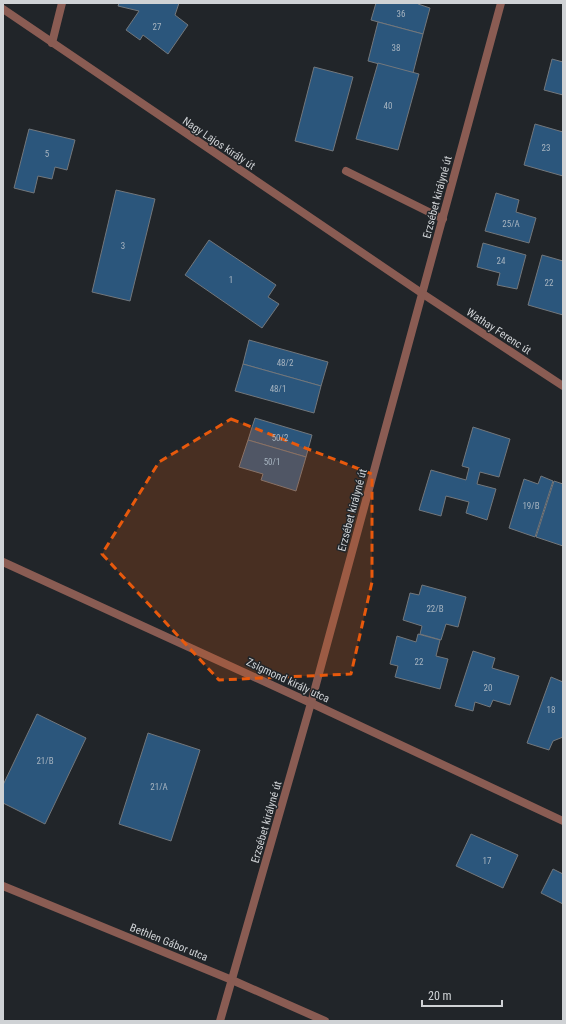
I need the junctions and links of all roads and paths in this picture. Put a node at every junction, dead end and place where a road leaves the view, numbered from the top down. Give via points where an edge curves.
1 (62, 3) edge
2 (501, 3) edge
3 (3, 9) edge
4 (52, 43) junction
5 (346, 171) dead end
6 (443, 219) junction
7 (422, 294) junction
8 (563, 386) edge
9 (3, 562) edge
10 (311, 703) junction
11 (563, 821) edge
12 (3, 886) edge
13 (232, 980) junction
14 (220, 1021) edge
15 (325, 1021) edge

1 - 4 street
2 - 6 street, Erzsébet királyné út
3 - 4 street, Nagy Lajos király út
4 - 7 street, Nagy Lajos király út
5 - 6 street
6 - 7 street, Erzsébet királyné út
7 - 8 street, Wathay Ferenc út
7 - 10 street, Erzsébet királyné út
9 - 10 street, Zsigmond király utca
10 - 11 street, Zsigmond király utca
10 - 13 street, Erzsébet királyné út
12 - 13 street, Bethlen Gábor utca
13 - 14 street, Erzsébet királyné út
13 - 15 street, Bethlen Gábor utca

